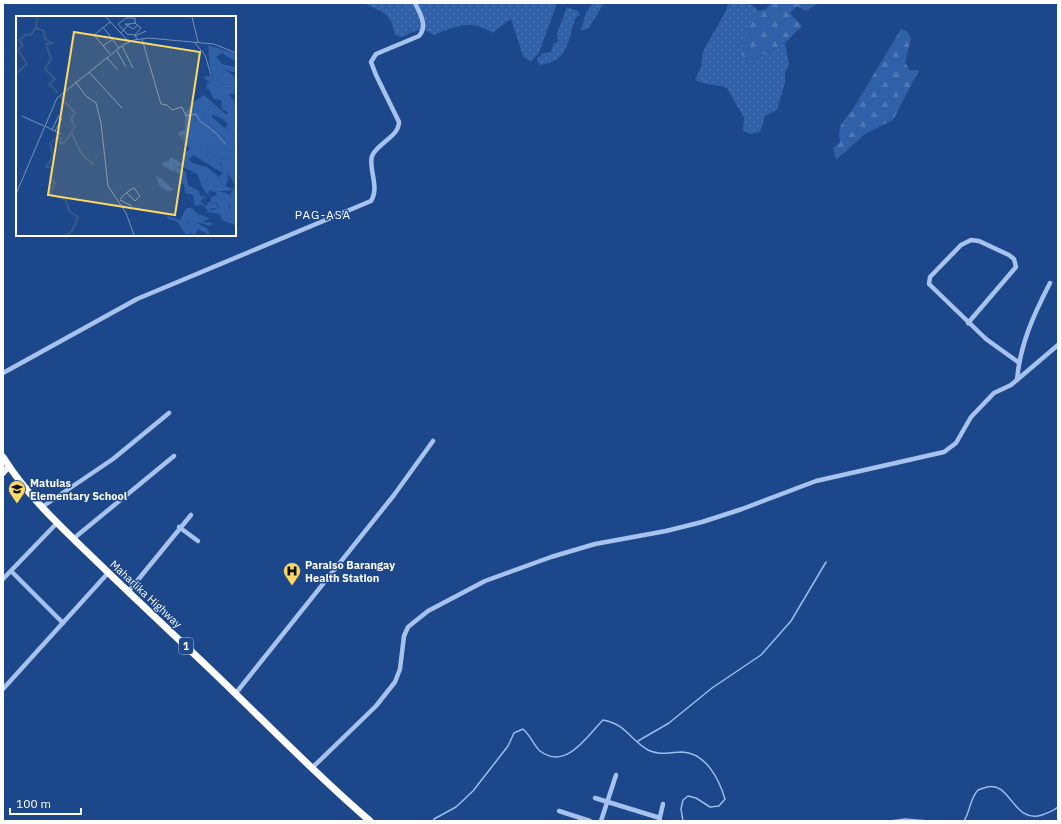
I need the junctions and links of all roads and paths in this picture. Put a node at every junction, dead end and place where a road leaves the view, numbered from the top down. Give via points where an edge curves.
1 (414, 3) edge
2 (1050, 283) dead end
3 (968, 322) junction
4 (1058, 346) edge
5 (1018, 362) junction
6 (3, 373) edge
7 (1017, 380) junction
8 (169, 413) dead end
9 (433, 441) dead end
10 (174, 456) dead end
11 (3, 457) edge
12 (9, 466) junction
13 (3, 473) edge
14 (42, 507) junction
15 (191, 515) dead end
16 (57, 523) junction
17 (179, 527) junction
18 (73, 539) junction
19 (198, 541) dead end
20 (10, 571) junction
21 (108, 573) junction
22 (3, 579) edge
23 (128, 592) junction
24 (63, 623) junction
25 (3, 689) edge
26 (236, 693) junction
27 (312, 768) junction
28 (616, 775) dead end
29 (595, 798) dead end
30 (606, 802) junction
31 (663, 804) dead end
32 (559, 811) dead end
33 (659, 819) edge
34 (370, 821) edge
35 (590, 821) edge
36 (601, 821) edge

1 - 6 street via 421,15 422,32 419,36 376,54 371,62 399,122 397,129 372,158 375,190 371,201 149,293
2 - 5 street via 1027,331
3 - 3 street via 931,287 929,281 961,245 975,240 1009,255 1014,259 1016,268
3 - 5 street via 986,339
4 - 7 street
5 - 7 street
7 - 27 street via 994,393 971,417 956,443 944,452 816,481 702,522 595,544 551,557 485,582 428,611 405,631 400,669 395,682 376,706
8 - 14 street via 113,459
9 - 26 street via 394,495
10 - 18 street
11 - 12 highway, Maharlika Highway / 1
12 - 13 main road
12 - 14 highway, Maharlika Highway / 1
14 - 16 highway, Maharlika Highway / 1
15 - 17 street
16 - 18 highway, Maharlika Highway / 1
16 - 20 street
17 - 19 street
17 - 23 street
18 - 21 highway, Maharlika Highway / 1
20 - 22 street
20 - 24 street
21 - 23 highway, Maharlika Highway / 1
21 - 24 street
23 - 26 highway, Maharlika Highway / 1
24 - 25 street
26 - 27 highway, Maharlika Highway / 1
27 - 34 highway, Maharlika Highway / 1
28 - 30 street
29 - 30 street
30 - 33 street
30 - 36 street
31 - 33 street
32 - 35 street

